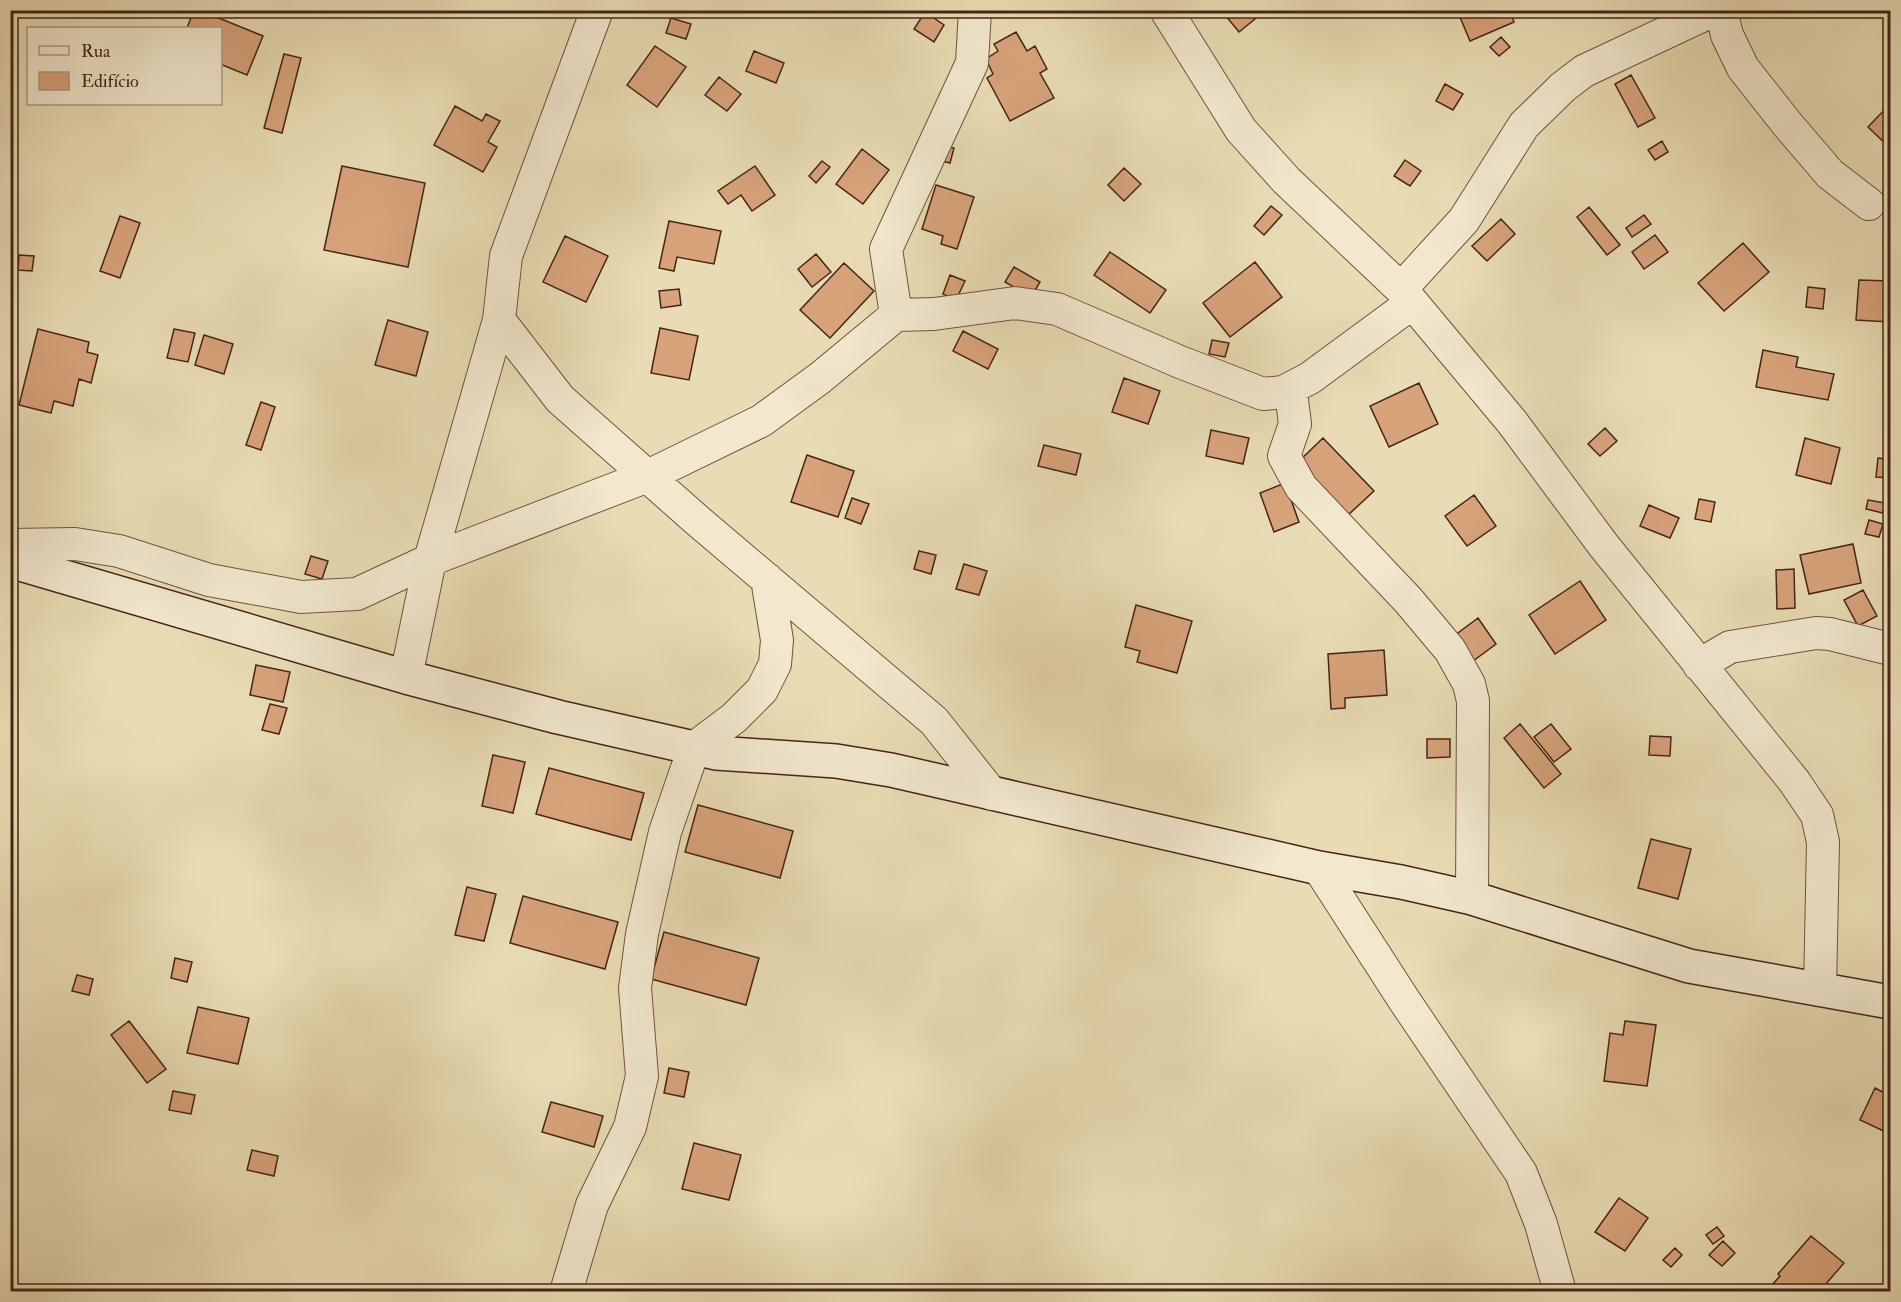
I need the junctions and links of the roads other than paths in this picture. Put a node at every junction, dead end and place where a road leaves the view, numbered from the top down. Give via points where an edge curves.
1 (597, 10) edge
2 (975, 10) edge
3 (1166, 10) edge
4 (1714, 10) edge
5 (1721, 10) edge
6 (1869, 204) dead end
7 (1406, 296) junction
8 (896, 315) junction
9 (499, 320) junction
10 (1283, 392) junction
11 (648, 476) junction
12 (10, 544) edge
13 (430, 560) junction
14 (10, 561) edge
15 (768, 579) junction
16 (1890, 649) edge
17 (1698, 665) junction
18 (406, 677) junction
19 (694, 748) junction
20 (992, 794) junction
21 (1319, 868) junction
22 (1472, 898) junction
23 (1820, 990) junction
24 (1890, 1002) edge
25 (566, 1292) edge
26 (1560, 1292) edge

1 - 9 street via 506,256
2 - 8 street via 972,63 886,249
3 - 7 street via 1241,130 1286,180
4 - 7 street via 1584,71 1563,87 1524,124 1464,220
5 - 6 street via 1727,35 1743,68 1830,174
7 - 10 street via 1310,378
7 - 17 street via 1512,422
8 - 10 street via 1015,303 1057,309 1263,394
8 - 11 street via 760,421
9 - 11 street via 560,399
9 - 13 street
10 - 22 street via 1292,400 1295,424 1284,456 1302,488 1408,600 1450,650 1469,684 1473,701
11 - 13 street
11 - 15 street
12 - 13 street via 75,544 119,550 209,580 301,597 357,594
13 - 18 street
14 - 18 street
15 - 19 street via 777,640 775,664 762,690 734,718
15 - 20 street via 934,721
16 - 17 street via 1816,633 1730,647
17 - 23 street via 1794,781 1817,815 1823,843
18 - 19 street
19 - 20 street via 836,761
19 - 25 street via 665,832 642,934 635,988 640,1086 630,1127 592,1204
20 - 21 street
21 - 22 street
21 - 26 street via 1521,1173 1541,1224
22 - 23 street via 1689,966
23 - 24 street

